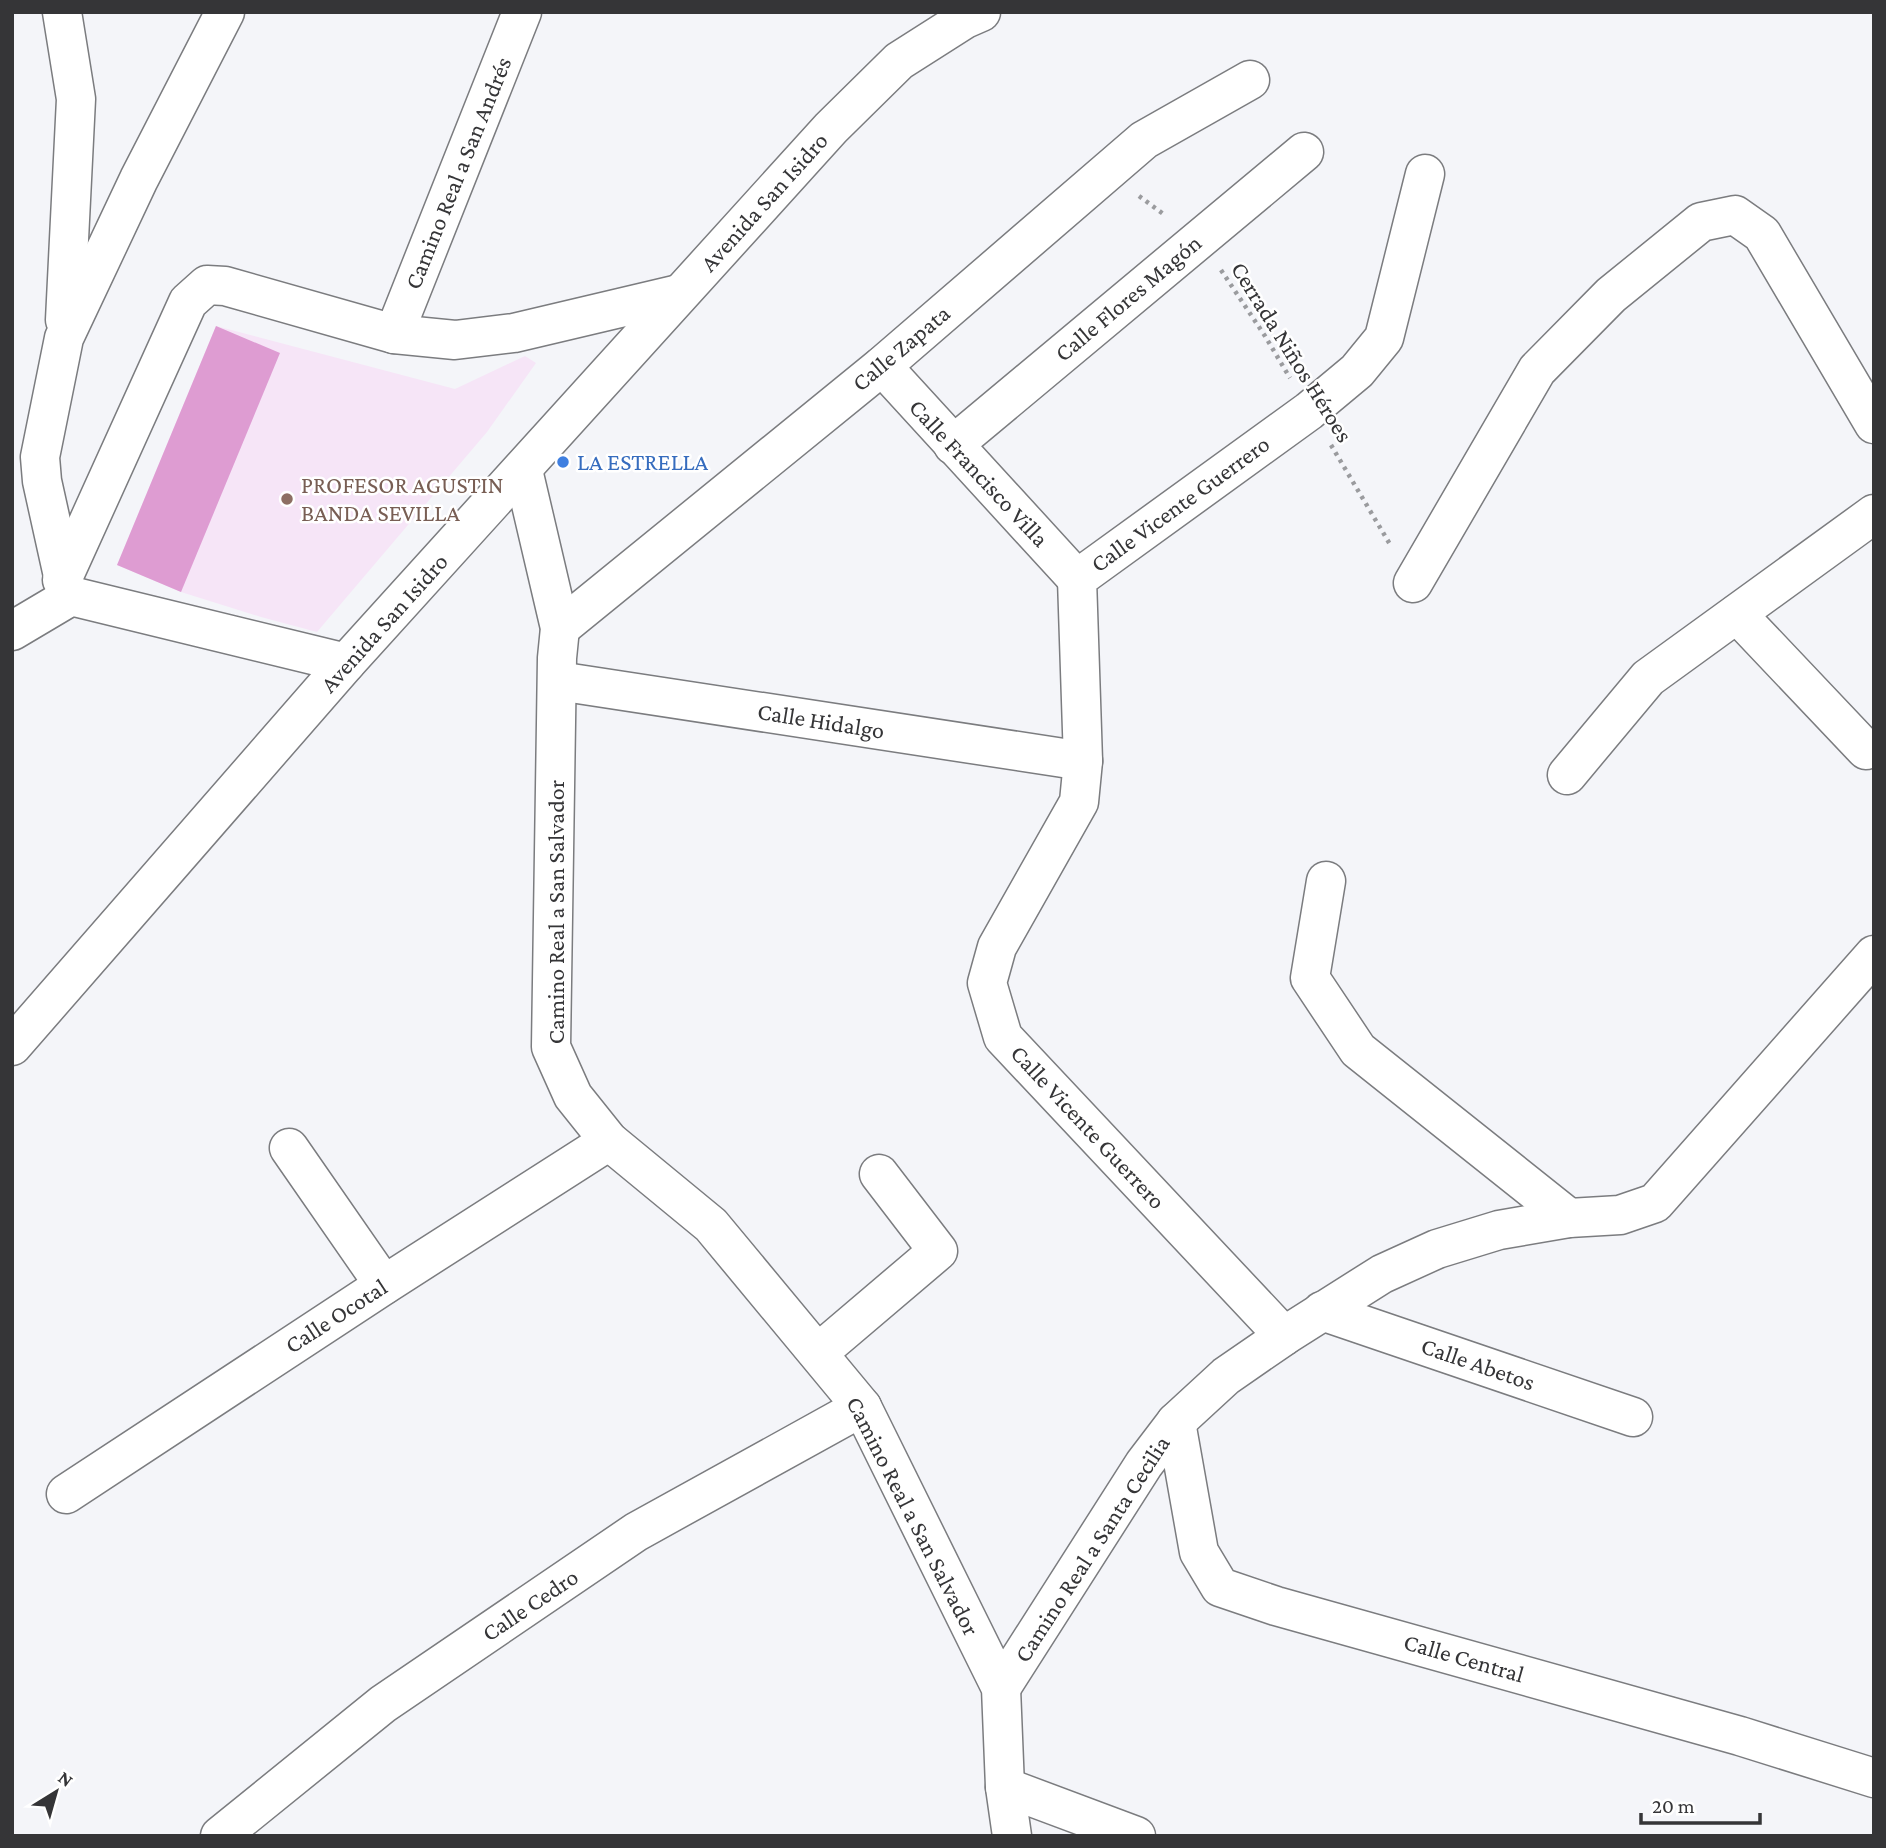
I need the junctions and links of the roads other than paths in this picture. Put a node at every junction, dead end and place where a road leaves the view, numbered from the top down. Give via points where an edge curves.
1 (62, 12) edge
2 (225, 12) edge
3 (522, 12) edge
4 (969, 15) edge
5 (1250, 80) dead end
6 (1304, 152) dead end
7 (1425, 174) dead end
8 (679, 295) junction
9 (394, 334) junction
10 (64, 338) junction
11 (882, 366) junction
12 (1874, 424) edge
13 (953, 445) junction
14 (523, 470) junction
15 (1874, 514) edge
16 (1077, 579) junction
17 (1413, 583) road end
18 (66, 588) junction
19 (1737, 614) junction
20 (560, 628) junction
21 (12, 631) edge
22 (346, 663) junction
23 (558, 681) junction
24 (1866, 750) dead end
25 (1083, 761) junction
26 (1567, 775) dead end
27 (1326, 881) dead end
28 (1874, 955) edge
29 (12, 1046) edge
30 (609, 1142) junction
31 (289, 1148) dead end
32 (879, 1174) dead end
33 (1569, 1218) junction
34 (384, 1285) junction
35 (1322, 1311) junction
36 (1283, 1336) junction
37 (818, 1353) junction
38 (862, 1407) junction
39 (1633, 1418) dead end
40 (1176, 1422) junction
41 (66, 1494) dead end
42 (1001, 1688) junction
43 (1874, 1778) edge
44 (1005, 1787) junction
45 (220, 1836) edge
46 (1012, 1836) edge
47 (1136, 1836) edge

1 - 10 street via 76,99
2 - 10 street
3 - 9 street, Camino Real a San Andrés
4 - 8 street, Avenida San Isidro via 899,61 831,128
5 - 11 street, Calle Zapata via 1144,140
6 - 13 street, Calle Flores Magón
7 - 16 street, Calle Vicente Guerrero via 1384,338 1357,371 1310,411
8 - 9 street via 514,333 455,340
8 - 14 street, Avenida San Isidro
9 - 18 street via 225,286 207,285 188,302
10 - 18 street via 40,457
11 - 13 street, Calle Francisco Villa
11 - 20 street, Calle Zapata
12 - 17 street via 1762,234 1735,215 1701,222 1611,295 1537,370
13 - 16 street, Calle Francisco Villa
14 - 20 street, Camino Real a San Salvador
14 - 22 street, Avenida San Isidro
15 - 19 street
16 - 25 street, Calle Vicente Guerrero
18 - 21 street
18 - 22 street
19 - 24 street
19 - 26 street via 1648,678
20 - 23 street, Camino Real a San Salvador
22 - 29 street, Avenida San Isidro
23 - 25 street, Calle Hidalgo
23 - 30 street, Camino Real a San Salvador via 551,1047 573,1096
25 - 36 street, Calle Vicente Guerrero via 1079,802 998,947 987,983 1003,1038
27 - 33 street via 1310,978 1358,1049
28 - 33 street, Camino Real a Santa Cecilia via 1655,1203 1620,1216
30 - 34 street, Calle Ocotal
30 - 37 street, Camino Real a San Salvador via 711,1226
31 - 34 street
32 - 37 street via 938,1251
33 - 35 street, Camino Real a Santa Cecilia via 1499,1230 1437,1249
34 - 41 street, Calle Ocotal
35 - 36 street, Camino Real a Santa Cecilia
35 - 39 street, Calle Abetos
36 - 40 street, Camino Real a Santa Cecilia via 1226,1376
37 - 38 street, Camino Real a San Salvador
38 - 42 street, Camino Real a San Salvador
38 - 45 street, Calle Cedro via 636,1532 383,1704
40 - 42 street, Camino Real a Santa Cecilia via 1144,1464
40 - 43 street, Calle Central via 1199,1552 1220,1587
42 - 44 street, Camino Real a San Salvador
44 - 46 street, Camino Real a San Salvador
44 - 47 street

